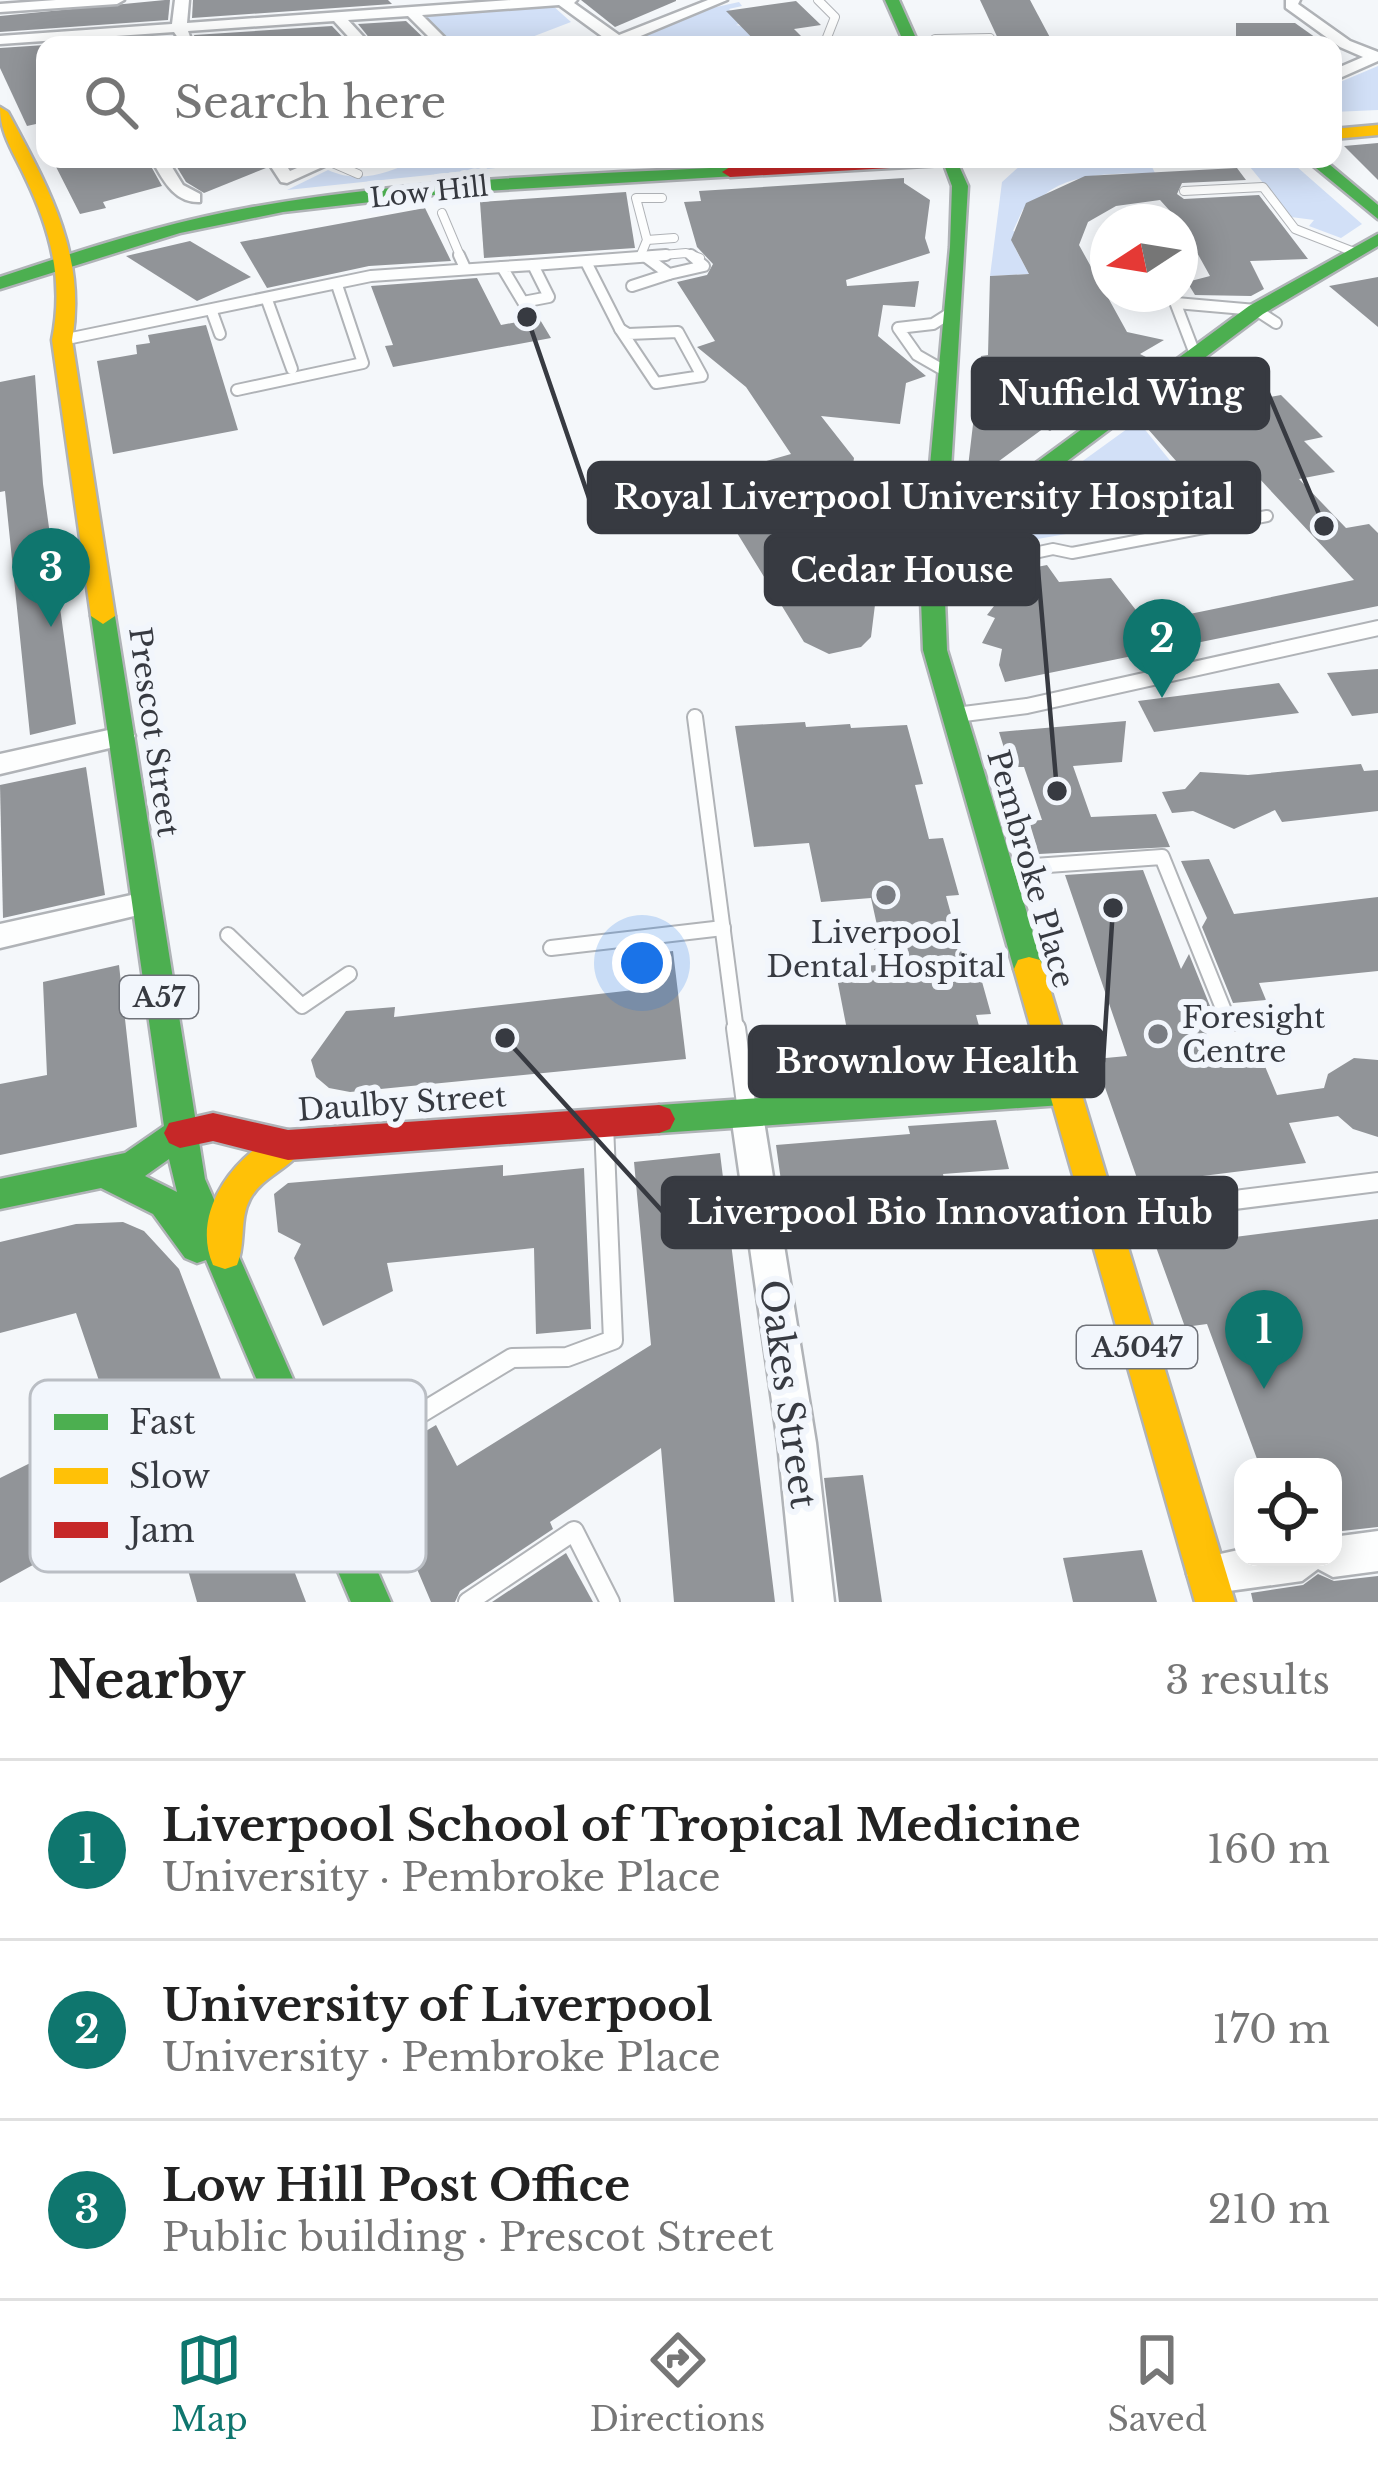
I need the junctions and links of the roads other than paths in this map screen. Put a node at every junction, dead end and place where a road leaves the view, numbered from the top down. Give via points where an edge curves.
1 (117, 0) edge
2 (182, 0) edge
3 (564, 0) edge
4 (720, 0) edge
5 (818, 0) edge
6 (892, 0) edge
7 (918, 0) edge
8 (1292, 0) edge
9 (0, 8) edge
10 (412, 12) junction
11 (338, 17) junction
12 (266, 22) junction
13 (179, 28) junction
14 (919, 31) edge
15 (118, 36) edge
16 (184, 36) edge
17 (273, 36) edge
18 (356, 36) edge
19 (436, 36) edge
20 (603, 36) edge
21 (629, 36) edge
22 (828, 36) edge
23 (970, 36) edge
24 (1334, 36) edge
25 (0, 40) edge
26 (36, 40) edge
27 (1342, 42) edge
28 (1377, 56) edge
29 (1342, 72) edge
30 (0, 112) edge
31 (1378, 121) edge
32 (1342, 123) edge
33 (1378, 130) edge
34 (1342, 133) edge
35 (162, 168) edge
36 (280, 168) edge
37 (311, 168) edge
38 (346, 168) edge
39 (635, 168) edge
40 (846, 168) edge
41 (896, 168) edge
42 (954, 168) edge
43 (984, 168) edge
44 (1324, 168) edge
45 (358, 174) dead end
46 (654, 190) junction
47 (1184, 191) dead end
48 (194, 198) dead end
49 (960, 199) junction
50 (442, 213) dead end
51 (1378, 214) edge
52 (647, 240) junction
53 (1366, 245) edge
54 (959, 247) junction
55 (659, 255) junction
56 (643, 257) junction
57 (46, 258) junction
58 (586, 262) junction
59 (0, 265) edge
60 (533, 265) junction
61 (500, 266) junction
62 (465, 268) junction
63 (669, 274) junction
64 (0, 283) edge
65 (337, 285) junction
66 (632, 286) dead end
67 (267, 300) junction
68 (1198, 303) edge
69 (952, 312) junction
70 (1179, 312) edge
71 (1266, 316) junction
72 (620, 329) junction
73 (62, 340) junction
74 (1195, 354) junction
75 (292, 369) dead end
76 (950, 374) junction
77 (237, 390) dead end
78 (1022, 484) junction
79 (940, 492) junction
80 (1267, 516) dead end
81 (934, 539) junction
82 (932, 575) junction
83 (1378, 628) edge
84 (951, 716) junction
85 (695, 717) dead end
86 (122, 736) junction
87 (0, 764) edge
88 (999, 869) junction
89 (145, 903) junction
90 (724, 928) junction
91 (228, 935) dead end
92 (0, 937) edge
93 (551, 948) dead end
94 (349, 974) dead end
95 (1279, 1018) dead end
96 (1062, 1091) junction
97 (747, 1115) junction
98 (604, 1120) junction
99 (180, 1133) junction
100 (288, 1145) junction
101 (105, 1173) junction
102 (1378, 1182) edge
103 (0, 1194) edge
104 (1100, 1217) junction
105 (226, 1274) junction
106 (273, 1380) edge
107 (426, 1410) edge
108 (1378, 1551) edge
109 (1342, 1556) edge
110 (1293, 1566) edge
111 (358, 1572) edge
112 (1211, 1588) edge
113 (371, 1602) edge
114 (468, 1602) edge
115 (610, 1602) edge
116 (814, 1602) edge

1 - 9 street
2 - 13 street
3 - 10 street
3 - 20 street
4 - 21 street
5 - 22 lane via 835,17
6 - 14 main road
7 - 14 main road
8 - 24 street
10 - 11 street
10 - 19 street
11 - 12 street
11 - 18 street
12 - 13 street
12 - 17 street
13 - 15 street
13 - 16 street
14 - 23 lane
25 - 26 street
27 - 28 street
28 - 29 street
30 - 57 main road, A57 via 33,182 46,192
31 - 32 main road
33 - 34 main road
35 - 48 street via 170,191
36 - 37 street via 287,178
38 - 45 lane
39 - 57 main road, Low Hill via 280,194 149,219
40 - 46 main road, Low Hill
41 - 49 main road
42 - 49 main road, A5047
43 - 54 main road, A5047
44 - 51 main road
46 - 52 lane via 636,198
46 - 57 main road, Low Hill via 282,207
47 - 53 lane via 1263,187 1295,229
49 - 54 main road, A5047
50 - 62 lane
52 - 55 lane via 670,238
52 - 56 lane
53 - 71 main road
54 - 69 main road, A5047
55 - 56 lane
55 - 63 lane via 700,257 702,269
56 - 58 lane
56 - 63 lane
57 - 59 main road, Low Hill
57 - 64 main road
57 - 73 main road, Prescot Street / A57 via 69,316
58 - 60 lane
58 - 72 lane
60 - 61 lane
60 - 61 lane via 549,297 530,304
61 - 62 lane
62 - 65 lane
63 - 66 lane
65 - 67 lane
65 - 77 lane via 363,363
67 - 73 lane via 215,324
67 - 75 lane
68 - 71 lane
69 - 76 main road, A5047
69 - 76 lane via 933,324 898,328 921,362
70 - 74 lane
71 - 74 main road
72 - 72 lane via 678,332 704,373 656,383
73 - 86 main road, Prescot Street / A57
74 - 78 main road
76 - 79 main road, A5047
78 - 79 main road via 994,495
78 - 81 main road via 978,524
79 - 81 main road, Pembroke Place / A5047
80 - 82 lane
81 - 82 main road, Pembroke Place / A5047
82 - 84 main road, Pembroke Place / A5047 via 934,642
83 - 84 lane
84 - 88 main road, Pembroke Place / A5047
85 - 90 lane
86 - 87 street
86 - 89 main road, Prescot Street / A57
88 - 95 lane via 1162,857 1229,1023
88 - 96 main road, Pembroke Place / A5047
89 - 92 street
89 - 99 main road, Prescot Street / A57
90 - 93 lane
90 - 97 lane
91 - 94 lane via 302,1006
96 - 97 main road, Daulby Street
96 - 104 main road, Pembroke Place / A5047
97 - 98 main road, Daulby Street
97 - 116 street, Oakes Street
98 - 100 main road, Daulby Street
98 - 107 lane via 614,1340 567,1357 512,1358
99 - 100 main road, Daulby Street via 213,1127
99 - 101 main road via 148,1157
99 - 105 main road, A57 via 188,1179
100 - 105 main road via 247,1168 228,1195
101 - 103 main road
101 - 105 main road via 165,1203
102 - 104 lane
104 - 112 main road, Pembroke Place / A5047
105 - 106 main road, A57
108 - 109 street
110 - 112 street
111 - 113 main road, A57
114 - 115 lane via 574,1531

